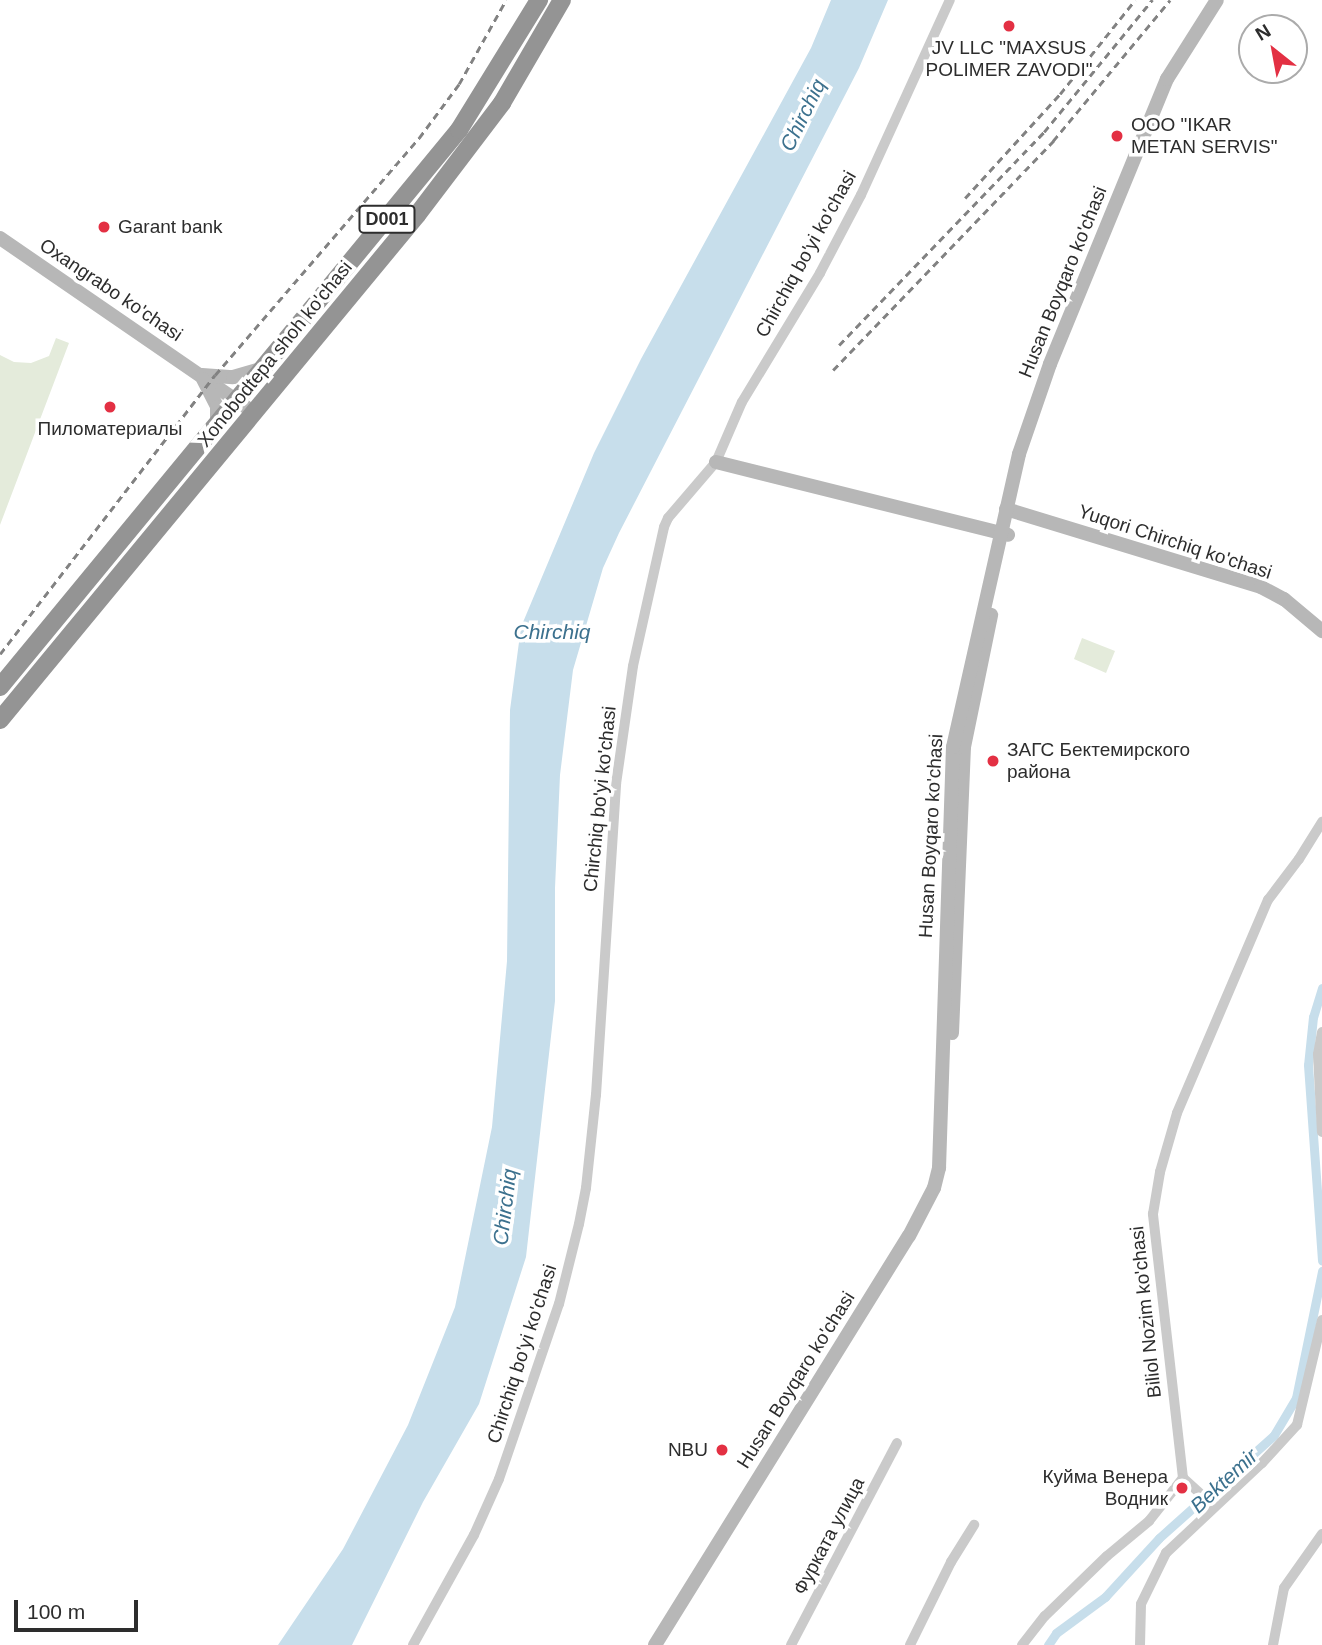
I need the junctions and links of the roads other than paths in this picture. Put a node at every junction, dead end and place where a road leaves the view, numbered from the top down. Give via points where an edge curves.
1 (539, 0) edge
2 (562, 0) edge
3 (950, 0) edge
4 (1217, 0) edge
5 (1226, 0) edge
6 (1171, 81) junction
7 (0, 238) edge
8 (264, 368) junction
9 (201, 374) junction
10 (237, 400) junction
11 (255, 413) junction
12 (218, 425) junction
13 (716, 463) junction
14 (1010, 510) junction
15 (1004, 534) junction
16 (1322, 631) edge
17 (0, 687) edge
18 (0, 720) edge
19 (953, 819) junction
20 (1322, 822) edge
21 (1322, 1032) edge
22 (1322, 1132) edge
23 (1322, 1320) edge
24 (897, 1443) dead end
25 (1183, 1478) junction
26 (1214, 1506) junction
27 (974, 1525) dead end
28 (1322, 1534) edge
29 (413, 1645) edge
30 (656, 1645) edge
31 (665, 1645) edge
32 (792, 1645) edge
33 (910, 1645) edge
34 (1022, 1645) edge
35 (1140, 1645) edge
36 (1273, 1645) edge

1 - 8 highway, Xonobodtepa shoh ko'chasi / D001 via 459,130
2 - 11 highway, Xonobodtepa shoh ko'chasi / D001 via 502,103 471,146
3 - 13 street, Chirchiq bo'yi ko'chasi via 861,195 742,402
4 - 6 main road, Husan Boyqaro ko'chasi
5 - 6 main road, Husan Boyqaro ko'chasi
6 - 14 main road, Husan Boyqaro ko'chasi via 1053,365
7 - 9 main road, Oxangrabo ko'chasi
8 - 9 main road via 242,376
8 - 10 highway, Xonobodtepa shoh ko'chasi / D001
9 - 10 main road, Oxangrabo ko'chasi
9 - 12 main road via 214,396
10 - 11 main road, Oxangrabo ko'chasi
10 - 12 highway, Xonobodtepa shoh ko'chasi / D001
11 - 18 highway, Xonobodtepa shoh ko'chasi / D001
12 - 17 highway, Xonobodtepa shoh ko'chasi / D001
13 - 15 main road
13 - 29 street, Chirchiq bo'yi ko'chasi via 664,527 632,666 616,784 586,1188 562,1291 499,1479 474,1535
14 - 15 main road, Husan Boyqaro ko'chasi
14 - 16 main road, Yuqori Chirchiq ko'chasi via 1261,587 1284,599
15 - 19 main road, Husan Boyqaro ko'chasi
19 - 30 main road, Husan Boyqaro ko'chasi via 939,1168 934,1188 909,1236
19 - 31 main road, Husan Boyqaro ko'chasi via 947,1169 942,1191
20 - 25 street, Biliol Nozim ko'chasi via 1268,900 1177,1113 1160,1172 1153,1214
21 - 22 street via 1318,1054
23 - 26 street via 1297,1425
24 - 32 street, Фурката улица
25 - 26 street
25 - 34 street via 1149,1521 1098,1564
26 - 35 street via 1166,1553 1141,1604
27 - 33 street
28 - 36 street via 1284,1588

